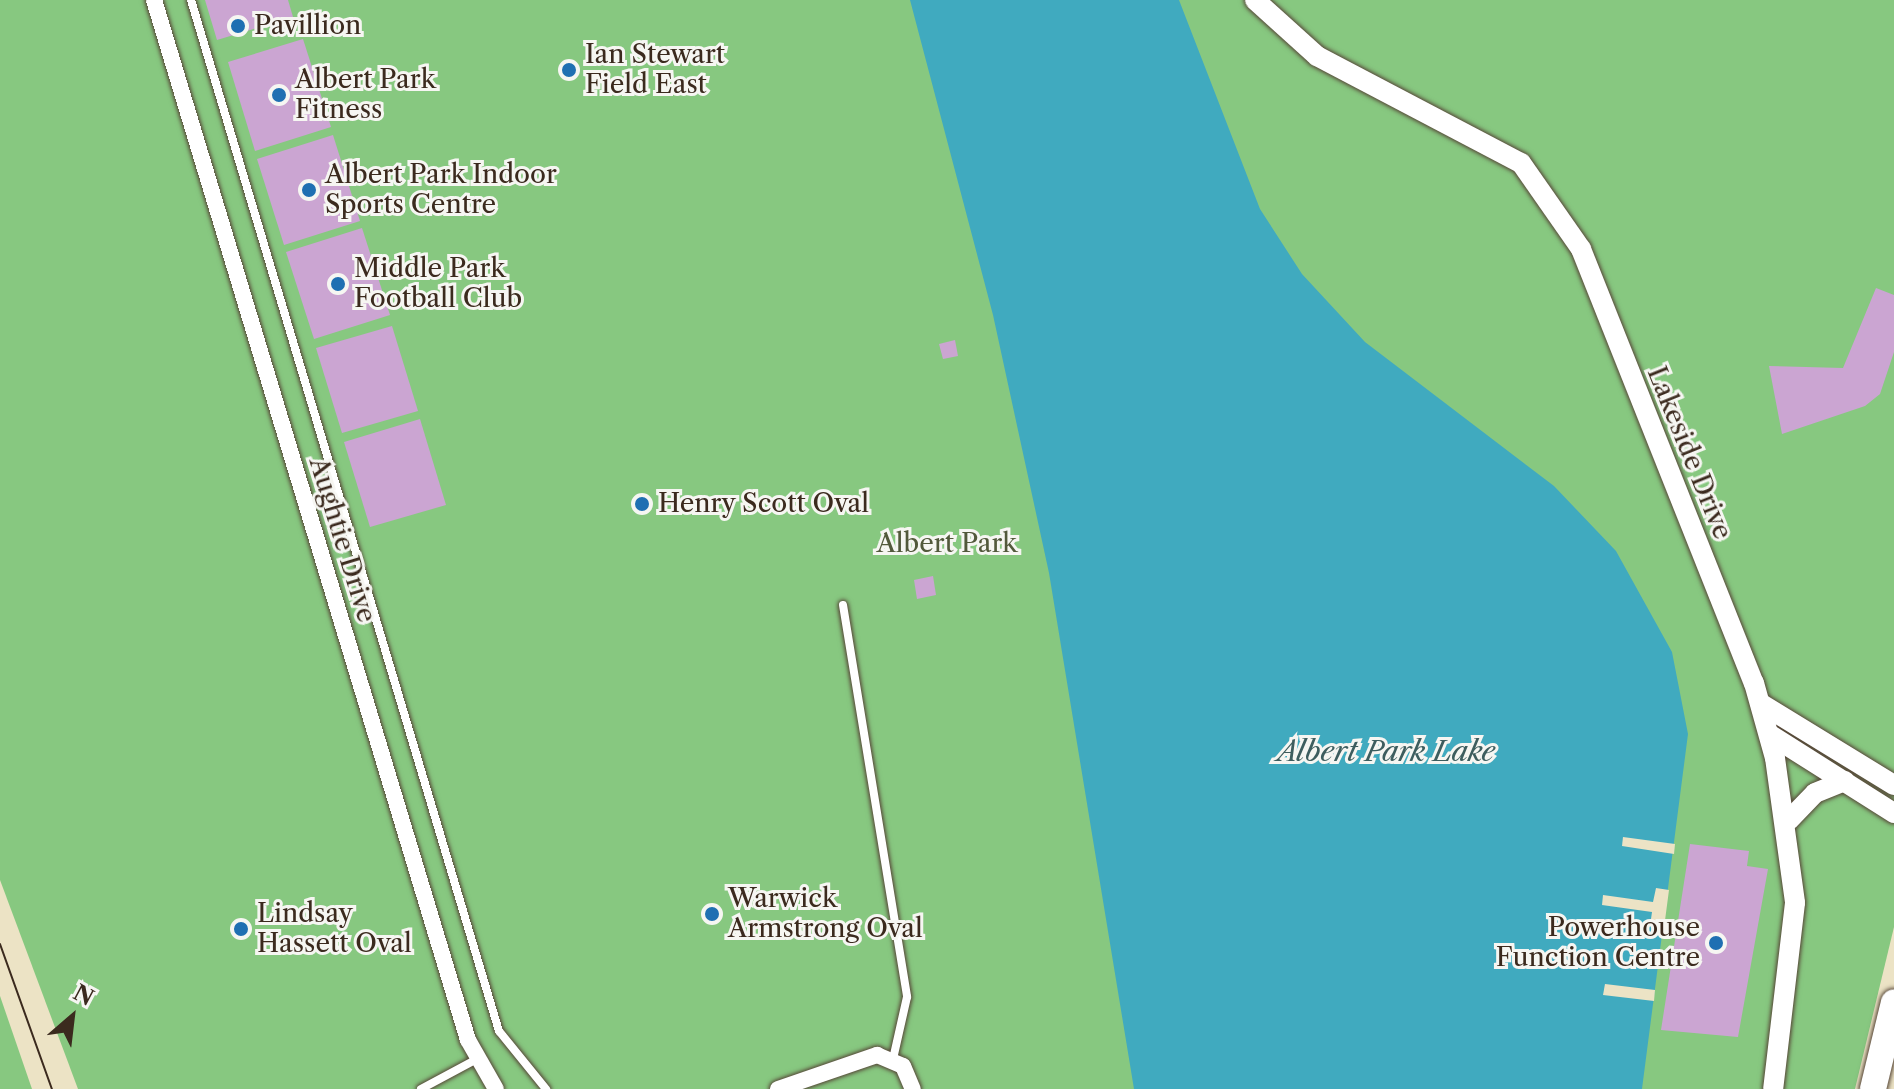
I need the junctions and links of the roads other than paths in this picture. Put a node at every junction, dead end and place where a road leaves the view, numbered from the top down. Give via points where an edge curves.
1 (154, 0) edge
2 (191, 0) edge
3 (1255, 0) edge
4 (843, 605) dead end
5 (1760, 703) junction
6 (1769, 734) junction
7 (1845, 781) junction
8 (1894, 785) edge
9 (1894, 813) edge
10 (1789, 820) junction
11 (1894, 1002) edge
12 (477, 1059) junction
13 (893, 1059) junction
14 (421, 1089) edge
15 (496, 1089) edge
16 (546, 1089) edge
17 (778, 1089) edge
18 (913, 1089) edge
19 (1773, 1089) edge
20 (1873, 1089) edge

1 - 12 street, Aughtie Drive
2 - 16 lane via 499,1031
3 - 5 street, Lakeside Drive via 1317,56 1499,149 1546,191 1581,249
4 - 13 lane via 908,1007
5 - 6 street, Lakeside Drive
5 - 8 street
6 - 7 street
6 - 10 street, Lakeside Drive
7 - 9 street
7 - 10 street via 1815,793
10 - 19 street, Lakeside Drive via 1795,914
11 - 20 highway
12 - 14 lane
12 - 15 street, Aughtie Drive
13 - 17 street via 869,1056
13 - 18 street

